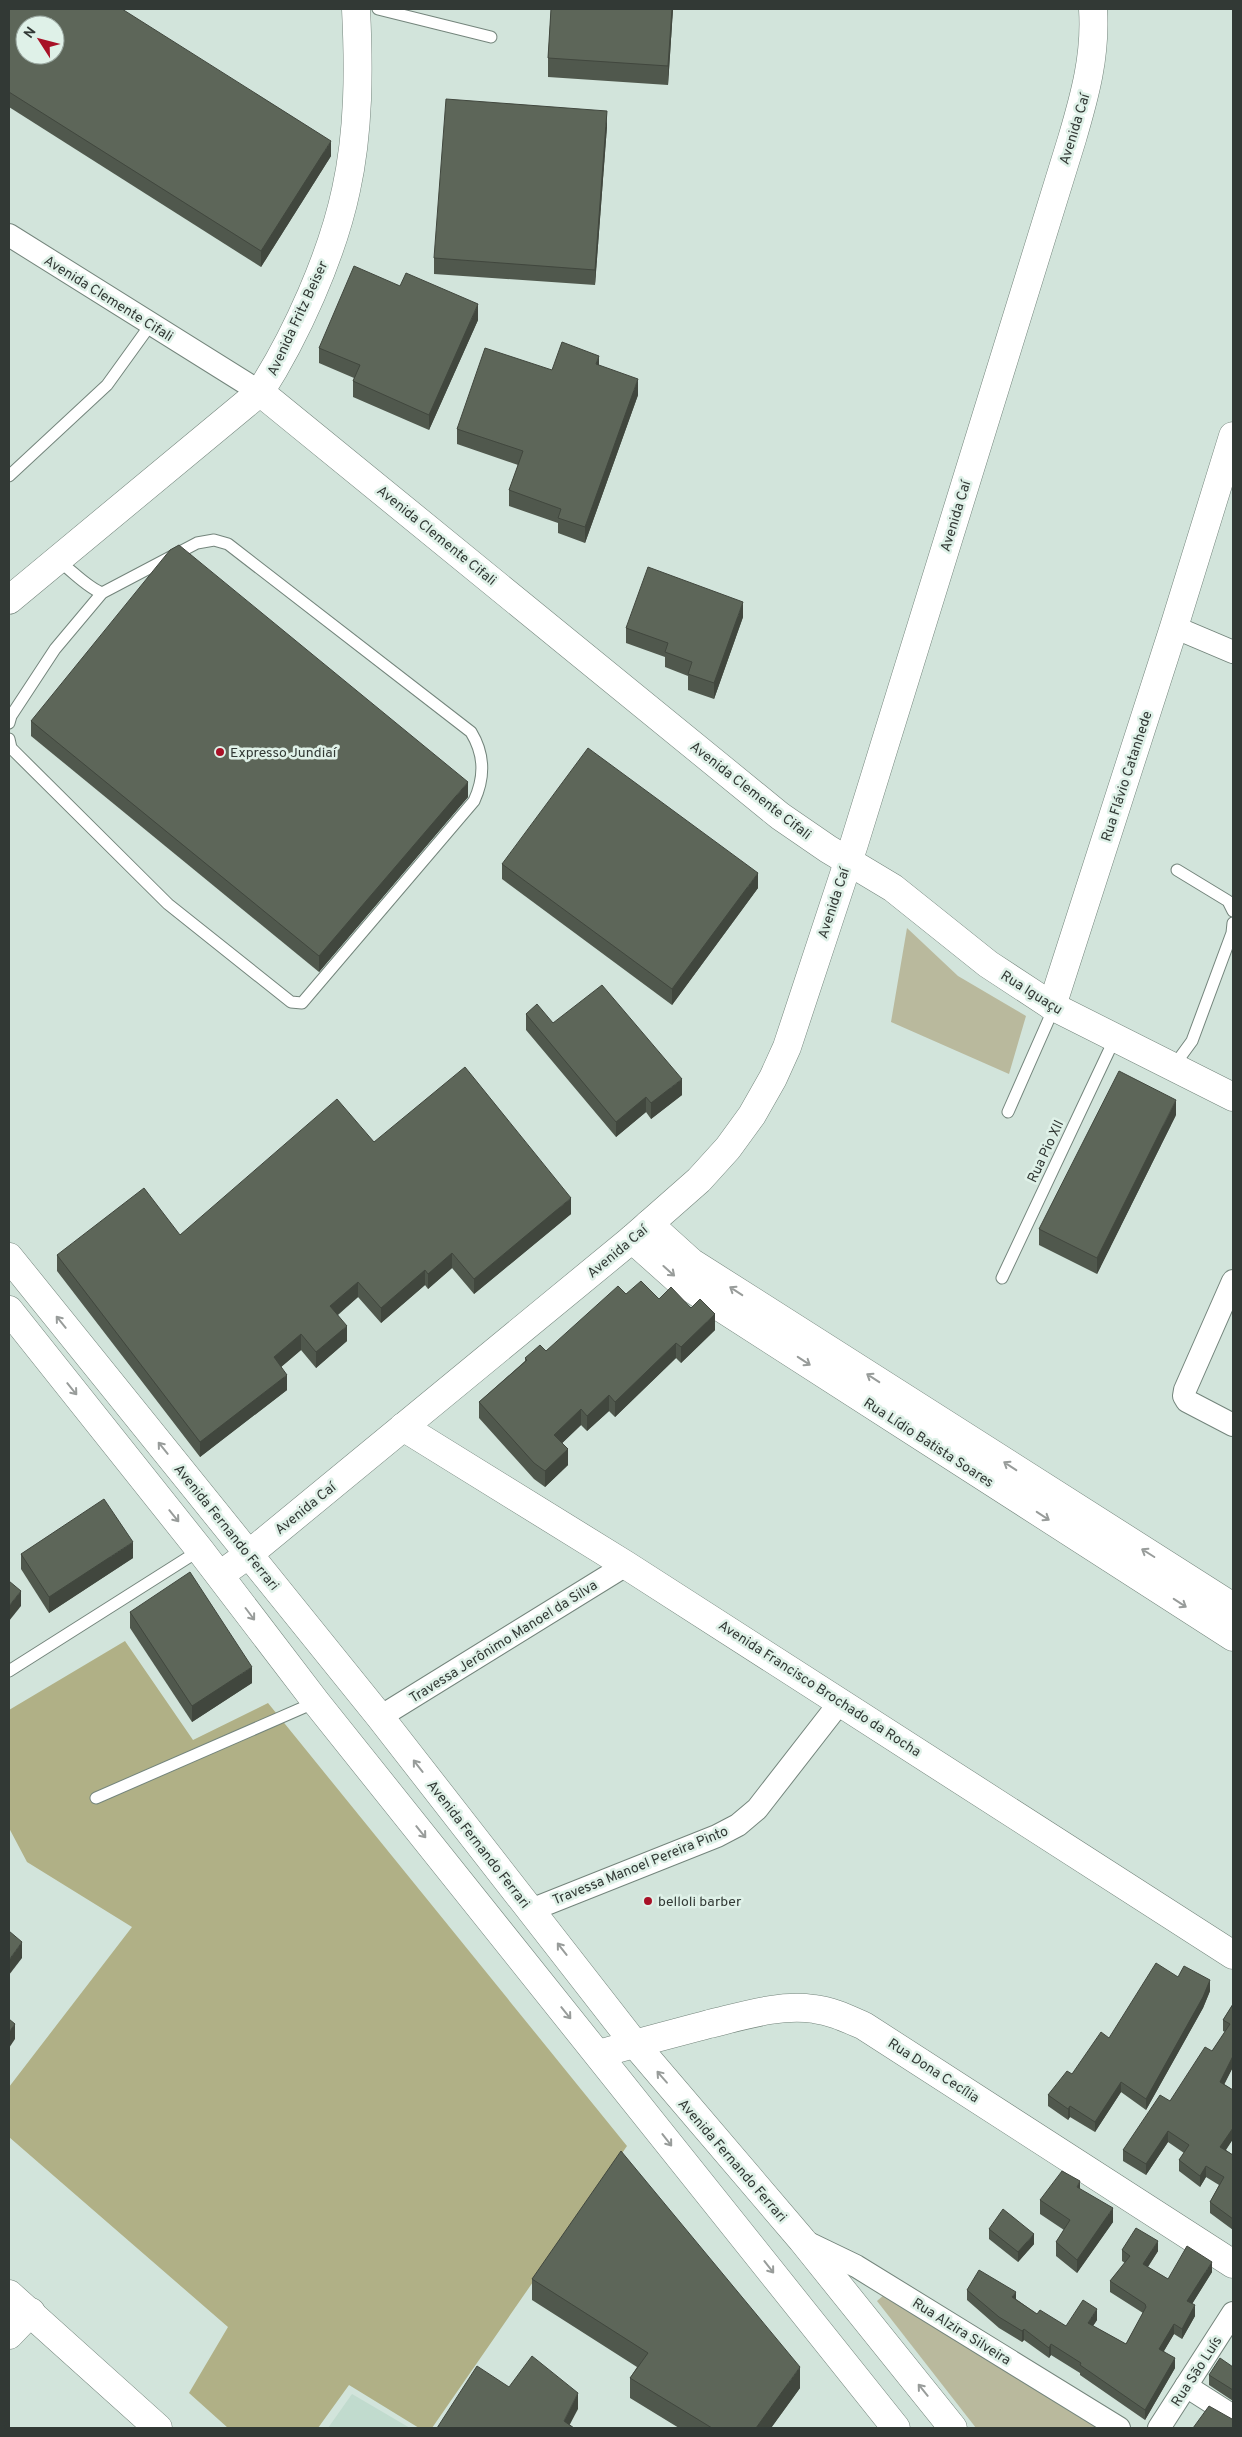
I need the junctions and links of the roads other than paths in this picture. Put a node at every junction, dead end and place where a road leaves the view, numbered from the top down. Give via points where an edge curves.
1 (356, 9) edge
2 (378, 9) edge
3 (1092, 9) edge
4 (491, 37) dead end
5 (9, 235) edge
6 (151, 324) junction
7 (260, 392) junction
8 (1233, 436) edge
9 (9, 476) edge
10 (57, 560) junction
11 (102, 593) junction
12 (9, 600) edge
13 (1174, 627) junction
14 (1233, 652) edge
15 (9, 723) edge
16 (9, 739) edge
17 (847, 860) junction
18 (1177, 870) dead end
19 (1233, 911) edge
20 (1233, 923) edge
21 (1052, 1006) junction
22 (1115, 1038) junction
23 (1173, 1067) junction
24 (1233, 1097) edge
25 (1008, 1112) dead end
26 (640, 1232) junction
27 (13, 1273) edge
28 (1002, 1278) dead end
29 (1233, 1281) edge
30 (9, 1310) edge
31 (1233, 1425) edge
32 (404, 1427) junction
33 (1027, 1491) junction
34 (200, 1550) junction
35 (249, 1554) junction
36 (626, 1564) junction
37 (220, 1575) junction
38 (1233, 1607) edge
39 (1233, 1637) edge
40 (9, 1671) edge
41 (841, 1701) junction
42 (316, 1702) junction
43 (380, 1717) junction
44 (96, 1798) dead end
45 (531, 1910) junction
46 (1233, 1955) edge
47 (634, 2043) junction
48 (599, 2054) junction
49 (802, 2240) junction
50 (1233, 2264) edge
51 (9, 2294) edge
52 (31, 2312) junction
53 (1233, 2313) edge
54 (9, 2335) edge
55 (1186, 2386) junction
56 (1233, 2416) edge
57 (158, 2428) edge
58 (896, 2428) edge
59 (953, 2428) edge
60 (1119, 2428) edge
61 (1159, 2428) edge

1 - 7 main road, Avenida Fritz Beiser via 359,70 346,191 325,260 293,334
2 - 4 lane
3 - 17 main road, Avenida Caí via 1094,38 1088,86
5 - 6 street, Avenida Clemente Cifali
6 - 7 street, Avenida Clemente Cifali
6 - 9 lane via 107,385
7 - 10 main road, Avenida Fritz Beiser
7 - 17 main road, Avenida Clemente Cifali via 780,816
8 - 13 main road, Rua Flávio Catanhede
10 - 11 lane
10 - 12 main road, Avenida Fritz Beiser
11 - 15 lane via 55,649
11 - 16 lane via 197,543 214,540 228,544 471,732 479,745 482,765 481,784 474,801 311,995 302,1003 291,1002 168,904 11,748
13 - 14 street
13 - 21 main road, Rua Flávio Catanhede
17 - 21 main road, Rua Iguaçu via 893,888 988,964
17 - 26 main road, Avenida Caí via 788,1047 773,1078 728,1148 699,1180
18 - 19 lane via 1228,901
20 - 23 lane via 1192,1041
21 - 22 main road, Rua Iguaçu
21 - 25 lane, Rua Flávio Catanhede
22 - 23 main road, Rua Iguaçu
22 - 28 lane, Rua Pio XII
23 - 24 main road, Rua Iguaçu
26 - 32 main road, Avenida Caí
26 - 33 main road, Rua Lídio Batista Soares via 678,1280 761,1320
35 -> 27 main road, Avenida Fernando Ferrari
29 - 31 street via 1184,1390 1188,1401
30 -> 34 main road
32 - 35 main road, Avenida Caí
32 - 36 main road, Avenida Francisco Brochado da Rocha
38 -> 33 main road, Rua Lídio Batista Soares
33 -> 39 main road, Rua Lídio Batista Soares
34 - 37 main road
34 - 40 lane
35 - 37 main road, Avenida Caí
35 - 43 main road, Avenida Fernando Ferrari
36 - 41 main road, Avenida Francisco Brochado da Rocha
36 - 43 street, Travessa Jerônimo Manoel da Silva
37 -> 42 main road
41 - 45 street, Travessa Manoel Pereira Pinto via 757,1809 738,1825
41 - 46 main road, Avenida Francisco Brochado da Rocha
42 - 44 lane
42 -> 48 main road
45 -> 43 main road, Avenida Fernando Ferrari
47 -> 45 main road, Avenida Fernando Ferrari
47 - 48 main road, Rua Dona Cecília
49 -> 47 main road, Avenida Fernando Ferrari
47 - 50 main road, Rua Dona Cecília via 787,2008 814,2009 841,2016 864,2026
48 -> 58 main road
59 -> 49 main road, Avenida Fernando Ferrari
49 - 60 street, Rua Alzira Silveira via 856,2266
51 - 52 main road
52 - 54 main road
52 - 57 main road
53 - 55 street, Rua São Luís
55 - 56 street
55 - 61 street, Rua São Luís

